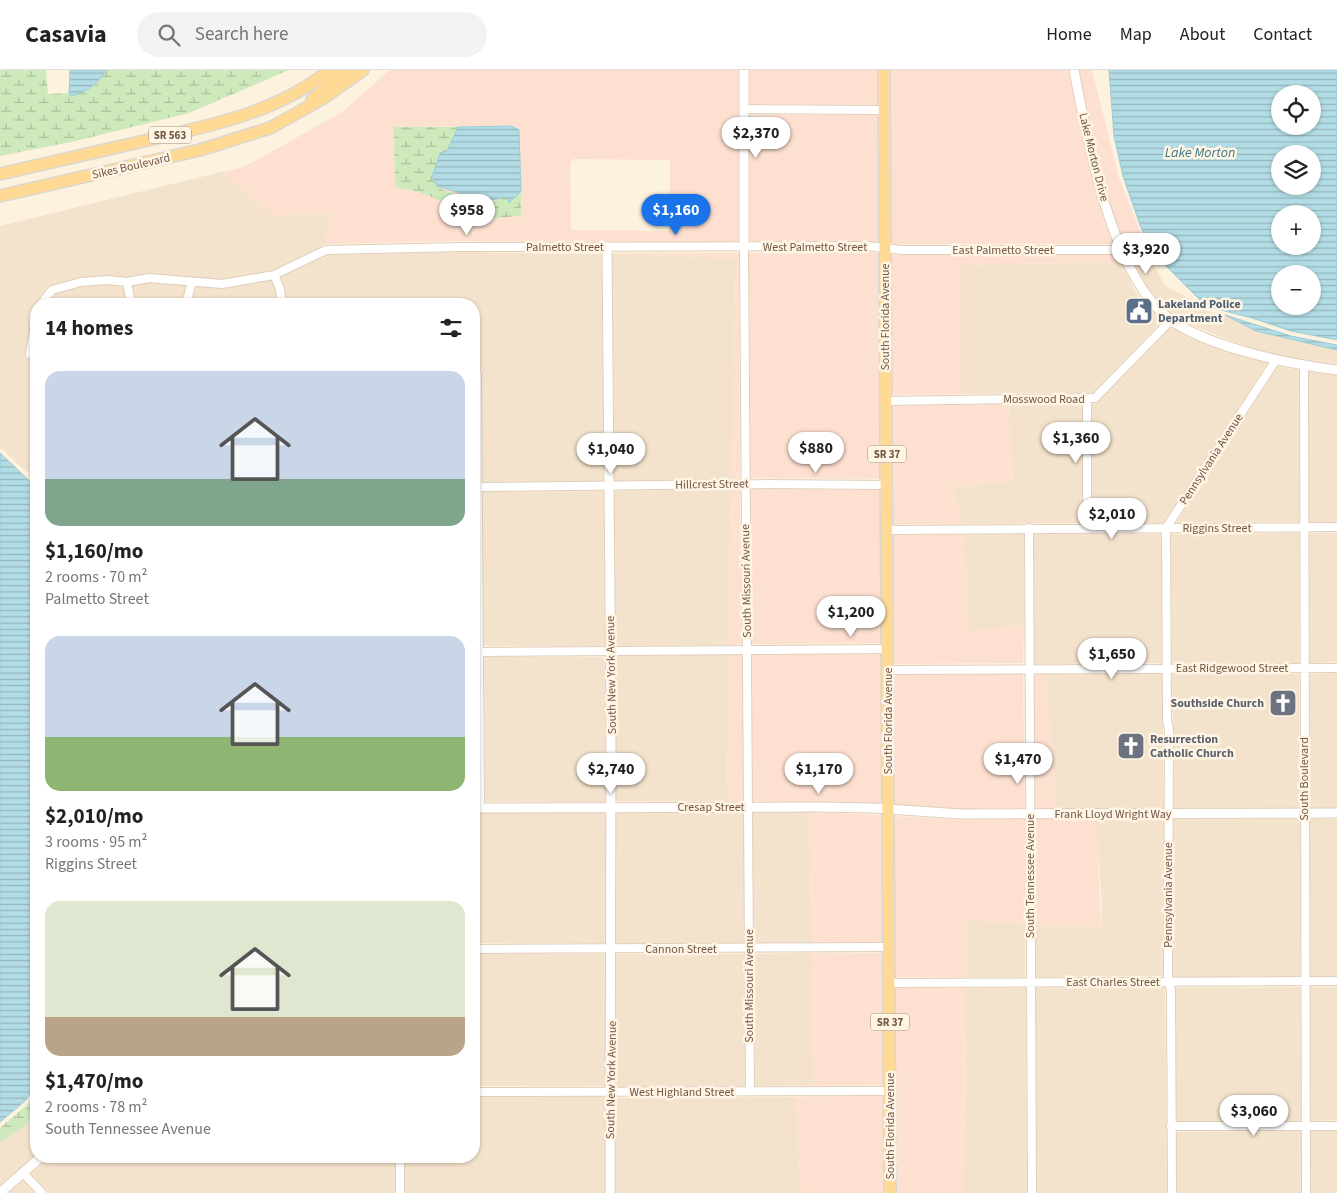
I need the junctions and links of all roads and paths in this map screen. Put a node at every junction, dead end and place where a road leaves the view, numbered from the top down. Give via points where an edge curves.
1 (330, 70) edge
2 (345, 70) edge
3 (363, 70) edge
4 (744, 70) edge
5 (884, 70) edge
6 (1074, 70) edge
7 (744, 109) junction
8 (302, 110) junction
9 (884, 110) junction
10 (0, 174) edge
11 (0, 196) edge
12 (607, 247) junction
13 (744, 248) junction
14 (885, 250) junction
15 (1120, 250) junction
16 (274, 275) junction
17 (127, 282) junction
18 (192, 282) junction
19 (45, 298) edge
20 (130, 298) edge
21 (188, 298) edge
22 (281, 298) edge
23 (1171, 320) junction
24 (1276, 360) junction
25 (1304, 365) junction
26 (1337, 370) edge
27 (1086, 399) junction
28 (885, 401) junction
29 (745, 484) junction
30 (887, 485) junction
31 (609, 486) junction
32 (480, 487) edge
33 (1304, 527) junction
34 (1337, 527) edge
35 (1028, 528) junction
36 (1166, 528) junction
37 (1087, 529) junction
38 (887, 530) junction
39 (888, 649) junction
40 (747, 650) junction
41 (610, 651) junction
42 (480, 652) edge
43 (1167, 668) junction
44 (1304, 668) junction
45 (1337, 668) edge
46 (1029, 669) junction
47 (888, 670) junction
48 (611, 807) junction
49 (749, 807) junction
50 (480, 808) edge
51 (888, 810) junction
52 (1337, 813) edge
53 (1030, 814) junction
54 (1169, 814) junction
55 (1304, 814) junction
56 (749, 948) junction
57 (889, 948) junction
58 (480, 949) edge
59 (612, 949) junction
60 (1337, 981) edge
61 (1030, 982) junction
62 (1168, 982) junction
63 (1305, 982) junction
64 (890, 983) junction
65 (750, 1091) junction
66 (890, 1091) junction
67 (480, 1092) edge
68 (611, 1092) junction
69 (1172, 1126) junction
70 (1306, 1126) junction
71 (1337, 1126) edge
72 (35, 1163) edge
73 (400, 1163) edge
74 (24, 1173) junction
75 (0, 1193) edge
76 (42, 1193) edge
77 (400, 1193) edge
78 (610, 1193) edge
79 (890, 1193) edge
80 (1032, 1193) edge
81 (1172, 1193) edge
82 (1306, 1193) edge

1 - 10 main road, Sikes Boulevard / SR 563 via 314,83 270,107 220,123
2 - 8 main road
3 - 8 main road, Sikes Boulevard / SR 563
4 - 7 street, South Missouri Avenue
5 - 9 main road, South Florida Avenue / SR 37
6 - 15 street, Lake Morton Drive via 1093,157
7 - 9 street
7 - 13 street, South Missouri Avenue
8 - 11 main road, Sikes Boulevard / SR 563 via 270,128 200,150
9 - 14 main road, South Florida Avenue / SR 37
12 - 13 street, Palmetto Street
12 - 16 street, Palmetto Street via 326,250
12 - 31 street, South New York Avenue
13 - 14 street, West Palmetto Street via 867,246
13 - 29 street, South Missouri Avenue
14 - 15 street, East Palmetto Street
14 - 28 main road, South Florida Avenue / SR 37
15 - 23 street, Lake Morton Drive via 1140,289
16 - 18 street via 222,284
16 - 22 street
17 - 18 street via 149,278
17 - 19 street via 81,282 55,288
17 - 20 street
18 - 21 street
23 - 24 street, Lake Morton Drive via 1215,341
23 - 27 street, Mosswood Road via 1095,398
24 - 25 street, Lake Morton Drive
24 - 36 street, Pennsylvania Avenue
25 - 26 street, Lake Morton Drive
25 - 33 street, South Boulevard
27 - 28 street, Mosswood Road
27 - 37 street
28 - 30 main road, South Florida Avenue / SR 37
29 - 30 street, Hillcrest Street
29 - 31 street, Hillcrest Street
29 - 40 street, South Missouri Avenue
30 - 38 main road, South Florida Avenue / SR 37
31 - 32 street, Hillcrest Street
31 - 41 street, South New York Avenue
33 - 34 street, Riggins Street
33 - 36 street, Riggins Street
33 - 44 street, South Boulevard
35 - 37 street, Riggins Street
35 - 38 street, Riggins Street
35 - 46 street, South Tennessee Avenue
36 - 37 street, Riggins Street
36 - 43 street, Pennsylvania Avenue
38 - 39 main road, South Florida Avenue / SR 37
39 - 40 street
39 - 47 main road, South Florida Avenue / SR 37
40 - 41 street
40 - 49 street, South Missouri Avenue
41 - 42 street
41 - 48 street, South New York Avenue
43 - 44 street, East Ridgewood Street
43 - 46 street, East Ridgewood Street
43 - 54 street, Pennsylvania Avenue
44 - 45 street, East Ridgewood Street
44 - 55 street, South Boulevard
46 - 47 street, East Ridgewood Street
46 - 53 street, South Tennessee Avenue
47 - 51 main road, South Florida Avenue / SR 37
48 - 49 street, Cresap Street
48 - 50 street, Cresap Street
48 - 59 street, South New York Avenue
49 - 51 street, Cresap Street
49 - 56 street, South Missouri Avenue
51 - 53 street, Frank Lloyd Wright Way
51 - 57 main road, South Florida Avenue / SR 37
52 - 55 street, Frank Lloyd Wright Way
53 - 54 street, Frank Lloyd Wright Way
53 - 61 street, South Tennessee Avenue
54 - 55 street, Frank Lloyd Wright Way
54 - 62 street, Pennsylvania Avenue
55 - 63 street, South Boulevard
56 - 57 street, Cannon Street
56 - 59 street, Cannon Street
56 - 65 street, South Missouri Avenue
57 - 64 main road, South Florida Avenue / SR 37
58 - 59 street, Cannon Street
59 - 68 street, South New York Avenue
60 - 63 street, East Charles Street
61 - 62 street, East Charles Street
61 - 64 street, East Charles Street
61 - 80 street, South Tennessee Avenue
62 - 63 street, East Charles Street
62 - 69 street, Pennsylvania Avenue via 1171,989
63 - 70 street, South Boulevard
64 - 66 main road, South Florida Avenue / SR 37
65 - 66 street, West Highland Street
65 - 68 street, West Highland Street
66 - 79 main road, South Florida Avenue / SR 37
67 - 68 street, West Highland Street
68 - 78 street, South New York Avenue
69 - 70 street
69 - 81 street, Pennsylvania Avenue
70 - 71 street
70 - 82 street, South Boulevard
72 - 74 street
73 - 77 street
74 - 75 street
74 - 76 street

